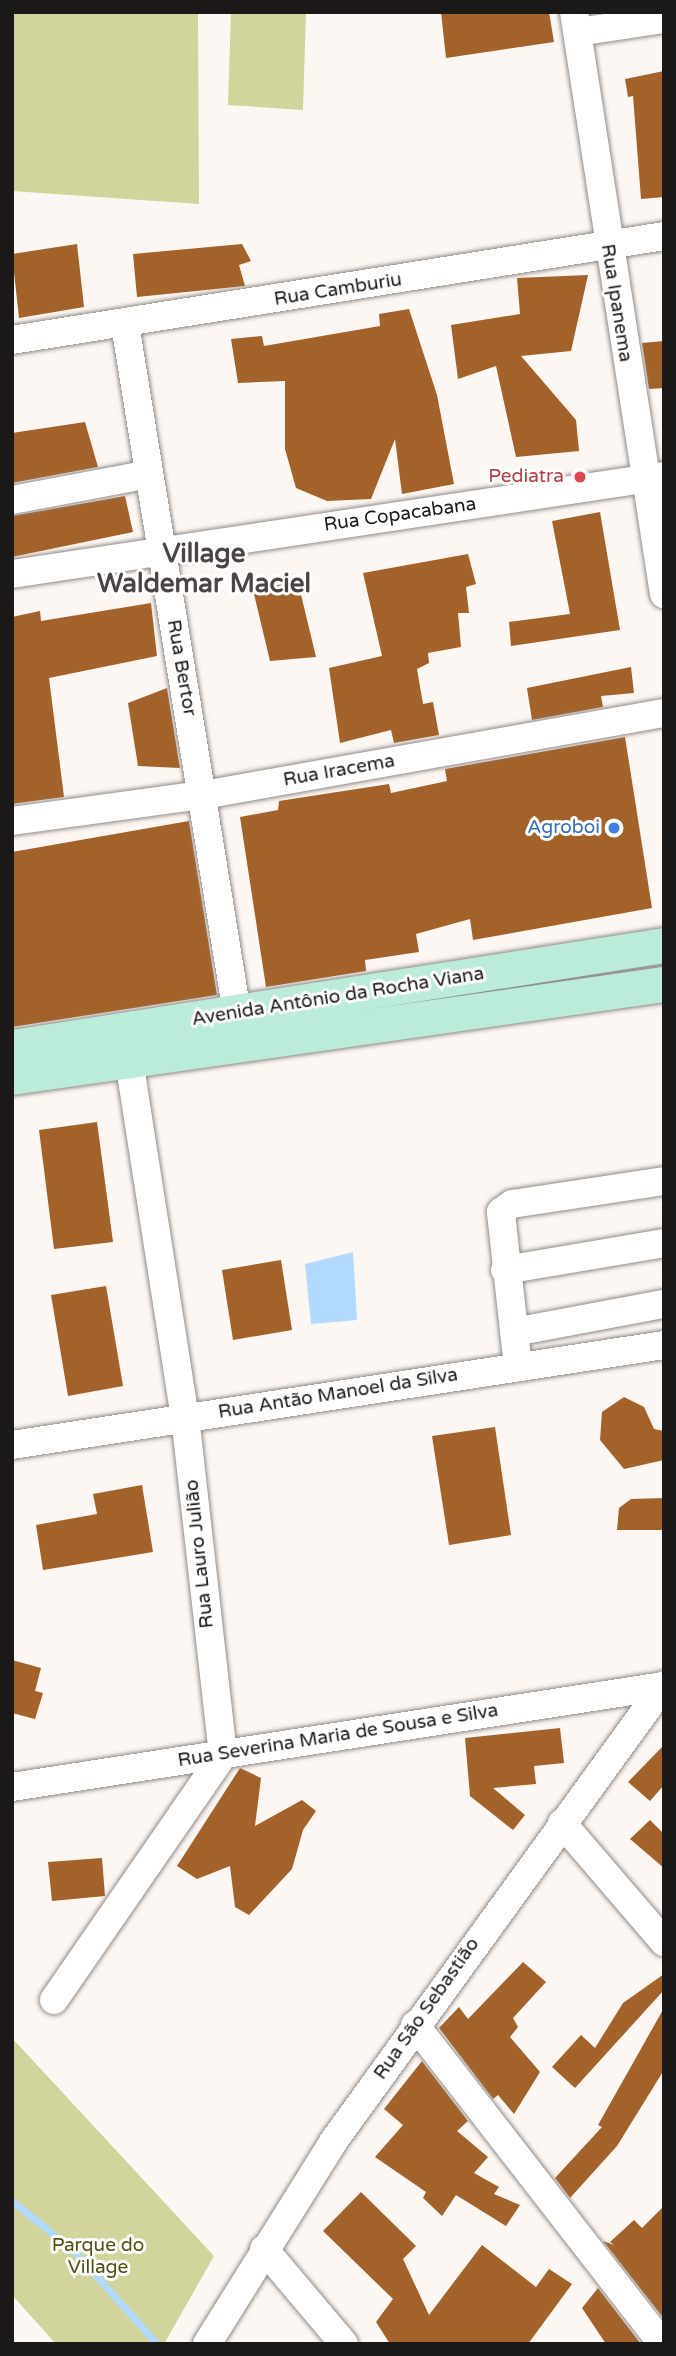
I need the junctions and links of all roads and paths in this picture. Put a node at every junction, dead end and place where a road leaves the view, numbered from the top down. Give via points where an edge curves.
1 (664, 19) edge
2 (576, 22) edge
3 (664, 236) edge
4 (607, 247) junction
5 (125, 324) junction
6 (12, 340) edge
7 (149, 474) junction
8 (654, 477) edge
9 (12, 500) edge
10 (161, 550) junction
11 (12, 574) edge
12 (664, 594) edge
13 (664, 713) edge
14 (203, 795) junction
15 (12, 821) edge
16 (664, 945) edge
17 (664, 984) edge
18 (237, 1013) junction
19 (12, 1046) edge
20 (129, 1060) junction
21 (12, 1077) edge
22 (664, 1181) edge
23 (664, 1243) edge
24 (505, 1270) junction
25 (664, 1304) edge
26 (514, 1332) junction
27 (664, 1345) edge
28 (518, 1367) junction
29 (185, 1418) junction
30 (12, 1445) edge
31 (664, 1685) edge
32 (223, 1755) junction
33 (12, 1787) edge
34 (562, 1824) junction
35 (664, 1942) edge
36 (54, 2000) dead end
37 (415, 2025) junction
38 (264, 2249) junction
39 (207, 2344) edge
40 (344, 2344) edge
41 (662, 2344) edge

1 - 2 street
2 - 4 street, Rua Ipanema
3 - 4 street, Rua Camburiu
4 - 5 street, Rua Camburiu
4 - 8 street, Rua Ipanema
5 - 6 street, Rua Camburiu
5 - 7 street, Rua Bertor
7 - 9 street
7 - 10 street, Rua Bertor
8 - 10 street, Rua Copacabana
8 - 12 street, Rua Ipanema
10 - 11 street, Rua Copacabana
10 - 14 street, Rua Bertor
13 - 14 street, Rua Iracema
14 - 15 street, Rua Iracema
14 - 18 street, Rua Bertor
16 - 18 main road, Avenida Antônio da Rocha Viana
17 - 20 main road, Avenida Antônio da Rocha Viana
18 - 19 main road, Avenida Antônio da Rocha Viana
20 - 21 main road, Avenida Antônio da Rocha Viana
20 - 29 street, Rua Lauro Julião
22 - 24 street via 508,1205 499,1216
23 - 24 street
24 - 26 street
25 - 26 street
26 - 28 street
27 - 28 street, Rua Antão Manoel da Silva
28 - 29 street, Rua Antão Manoel da Silva
29 - 30 street, Rua Antão Manoel da Silva
29 - 32 street, Rua Lauro Julião
31 - 32 street, Rua Severina Maria de Sousa e Silva
31 - 34 street, Rua São Sebastião
32 - 33 street, Rua Severina Maria de Sousa e Silva
32 - 36 street
34 - 35 street
34 - 37 street, Rua São Sebastião
37 - 38 street, Rua São Sebastião
37 - 41 street
38 - 39 street, Rua São Sebastião
38 - 40 street

